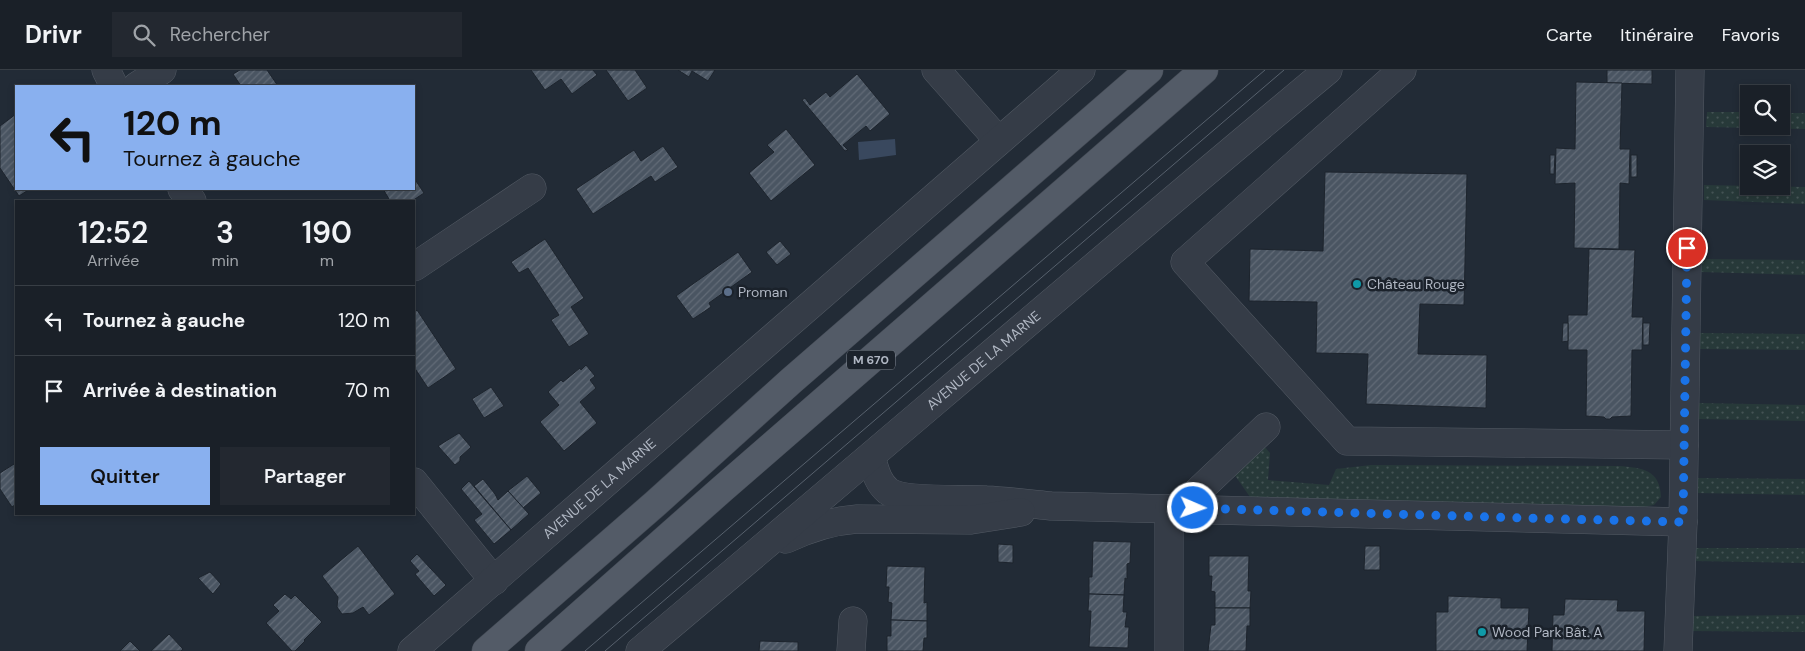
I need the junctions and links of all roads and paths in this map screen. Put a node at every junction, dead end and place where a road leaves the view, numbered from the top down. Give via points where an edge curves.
1 (106, 70) edge
2 (162, 70) edge
3 (936, 70) edge
4 (1081, 70) edge
5 (1149, 70) edge
6 (1204, 70) edge
7 (1328, 70) edge
8 (1402, 70) edge
9 (1690, 70) edge
10 (114, 85) edge
11 (139, 85) edge
12 (999, 141) junction
13 (532, 188) dead end
14 (183, 190) edge
15 (191, 200) edge
16 (415, 266) edge
17 (1266, 427) dead end
18 (1684, 445) junction
19 (871, 457) junction
20 (415, 483) edge
21 (1051, 506) junction
22 (1181, 508) junction
23 (1683, 522) junction
24 (757, 553) junction
25 (494, 580) junction
26 (853, 621) dead end
27 (412, 651) edge
28 (486, 651) edge
29 (539, 651) edge
30 (640, 651) edge
31 (852, 651) edge
32 (1169, 651) edge
33 (1678, 651) edge

1 - 10 street
2 - 11 street
3 - 12 street
4 - 12 street, AVENUE DE LA MARNE
5 - 28 main road, M 670
6 - 29 main road, M 670
7 - 19 street, AVENUE DE LA MARNE
8 - 18 street via 1185,262 1347,441
9 - 18 street
12 - 25 street, AVENUE DE LA MARNE
13 - 16 street
14 - 15 street
17 - 22 street
18 - 23 street
19 - 21 street via 880,483 898,496
19 - 24 street, AVENUE DE LA MARNE
20 - 25 street
21 - 22 street
21 - 24 street via 971,520 840,520 812,527
22 - 23 street
22 - 32 street
23 - 33 street
24 - 30 street, AVENUE DE LA MARNE
25 - 27 street, AVENUE DE LA MARNE
26 - 31 street

